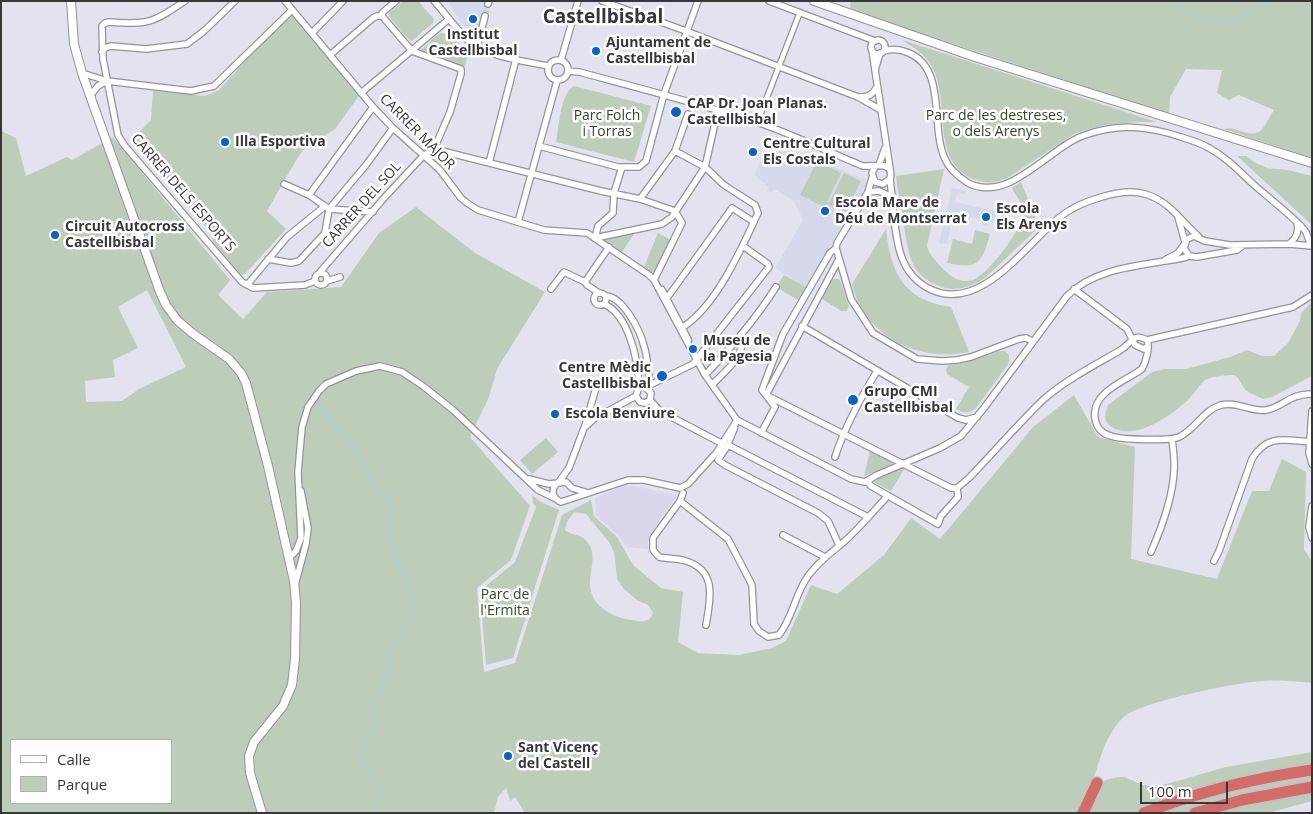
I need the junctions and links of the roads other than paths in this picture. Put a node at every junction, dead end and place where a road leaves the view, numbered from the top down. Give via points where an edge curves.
1 (71, 1) edge
2 (184, 1) edge
3 (235, 1) edge
4 (285, 1) edge
5 (343, 1) edge
6 (396, 1) edge
7 (434, 1) edge
8 (578, 1) edge
9 (602, 1) edge
10 (698, 1) edge
11 (769, 1) edge
12 (814, 1) edge
13 (292, 10) junction
14 (800, 12) junction
15 (382, 16) junction
16 (485, 16) tunnel mouth
17 (449, 19) junction
18 (686, 31) junction
19 (312, 33) junction
20 (873, 46) junction
21 (478, 47) junction
22 (412, 51) junction
23 (102, 52) junction
24 (882, 52) junction
25 (330, 55) junction
26 (516, 59) junction
27 (561, 60) junction
28 (548, 66) junction
29 (779, 66) junction
30 (875, 70) junction
31 (568, 71) junction
32 (82, 73) junction
33 (94, 77) junction
34 (557, 80) junction
35 (107, 81) junction
36 (87, 87) junction
37 (877, 87) junction
38 (361, 93) junction
39 (664, 94) junction
40 (90, 96) junction
41 (858, 97) junction
42 (373, 107) junction
43 (718, 110) junction
44 (881, 110) junction
45 (688, 114) dead end
46 (757, 123) junction
47 (393, 128) junction
48 (539, 146) junction
49 (885, 146) junction
50 (434, 149) junction
51 (675, 151) junction
52 (424, 155) junction
53 (489, 163) junction
54 (1312, 163) edge
55 (863, 166) junction
56 (877, 166) junction
57 (622, 167) junction
58 (705, 167) junction
59 (890, 170) junction
60 (532, 174) junction
61 (872, 176) junction
62 (890, 179) junction
63 (284, 184) dead end
64 (882, 184) junction
65 (868, 192) junction
66 (614, 193) junction
67 (309, 195) junction
68 (890, 196) junction
69 (640, 199) junction
70 (327, 207) junction
71 (894, 209) junction
72 (674, 211) junction
73 (373, 212) junction
74 (1178, 217) junction
75 (518, 222) junction
76 (754, 222) junction
77 (1297, 222) junction
78 (1200, 237) junction
79 (595, 238) junction
80 (1184, 243) junction
81 (1289, 244) junction
82 (743, 246) junction
83 (1242, 246) junction
84 (1312, 246) edge
85 (609, 247) junction
86 (836, 248) junction
87 (1200, 255) junction
88 (1189, 256) junction
89 (828, 258) junction
90 (838, 258) junction
91 (268, 259) junction
92 (1163, 261) junction
93 (320, 272) junction
94 (340, 277) dead end
95 (654, 280) junction
96 (315, 281) junction
97 (327, 281) junction
98 (585, 282) junction
99 (247, 285) junction
100 (776, 287) dead end
101 (551, 289) dead end
102 (1074, 289) junction
103 (599, 293) junction
104 (1312, 295) edge
105 (606, 296) junction
106 (667, 298) junction
107 (604, 304) junction
108 (802, 326) junction
109 (683, 327) junction
110 (742, 336) junction
111 (1133, 340) junction
112 (1032, 341) junction
113 (1148, 343) junction
114 (1141, 348) junction
115 (695, 357) junction
116 (1146, 359) junction
117 (877, 371) junction
118 (705, 375) junction
119 (597, 384) dead end
120 (648, 386) junction
121 (712, 386) junction
122 (638, 390) junction
123 (1312, 394) edge
124 (636, 396) junction
125 (766, 396) junction
126 (650, 400) junction
127 (1312, 411) edge
128 (977, 417) junction
129 (958, 418) junction
130 (736, 422) junction
131 (584, 428) junction
132 (761, 433) junction
133 (842, 434) junction
134 (961, 436) junction
135 (1172, 439) junction
136 (1310, 442) junction
137 (725, 444) junction
138 (835, 457) dead end
139 (903, 464) junction
140 (1312, 464) edge
141 (569, 468) junction
142 (526, 479) junction
143 (867, 481) junction
144 (557, 483) junction
145 (299, 485) junction
146 (571, 486) junction
147 (957, 488) junction
148 (683, 489) junction
149 (589, 493) junction
150 (887, 495) junction
151 (554, 498) junction
152 (570, 499) junction
153 (680, 501) junction
154 (1312, 506) edge
155 (868, 517) junction
156 (783, 535) dead end
157 (301, 538) junction
158 (1312, 538) edge
159 (284, 540) junction
160 (839, 545) junction
161 (1151, 552) dead end
162 (303, 556) junction
163 (826, 557) junction
164 (289, 558) junction
165 (1214, 561) dead end
166 (294, 588) junction
167 (706, 626) dead end
168 (1312, 770) edge
169 (1097, 783) dead end
170 (1312, 787) edge
171 (262, 813) edge
172 (1083, 813) edge
173 (1144, 813) edge
174 (1195, 813) edge

1 - 32 street via 72,29
2 - 23 street, CARRER DELS ESPORTS via 150,22 105,23 101,32
3 - 23 street via 187,44 146,49 112,46
4 - 13 street, CARRER MAJOR
5 - 19 street
6 - 15 street
7 - 17 street
8 - 27 street
9 - 18 street
10 - 18 street
11 - 14 street
12 - 54 street via 975,57
13 - 19 street, CARRER MAJOR
13 - 35 street via 214,86 191,91
14 - 20 street via 857,34
14 - 29 street
15 - 22 street
15 - 25 street via 373,18
16 - 21 street
17 - 21 street
17 - 22 street
18 - 29 street
18 - 39 street
19 - 25 street, CARRER MAJOR
20 - 24 street via 876,54
20 - 24 street via 879,40 883,42
20 - 30 street
21 - 26 street
22 - 38 street
22 - 50 street via 461,69 450,112
23 - 35 street, CARRER DELS ESPORTS
24 - 30 street
24 - 77 street via 897,49 909,53 928,69 943,154 952,170 970,183 988,187 1005,184 1072,140 1124,127 1141,127 1200,144 1218,153
25 - 38 street, CARRER MAJOR
26 - 28 street
26 - 53 street
27 - 28 street via 552,61
27 - 31 street via 567,64
28 - 34 street via 549,76
29 - 41 street
29 - 46 street
30 - 37 street
31 - 34 street via 566,77
31 - 39 street
32 - 33 street
32 - 36 street
33 - 35 street
33 - 36 street
34 - 48 street
35 - 40 street via 93,90
35 - 99 street, CARRER DELS ESPORTS via 115,129 120,140
36 - 40 street
37 - 41 street via 868,97
37 - 44 street
38 - 42 street, CARRER MAJOR
39 - 43 street
39 - 57 street via 646,161 640,167
40 - 159 street via 163,299 184,327 235,365 246,383
41 - 44 street
42 - 47 street, CARRER MAJOR
42 - 67 street
43 - 46 street
43 - 58 street
44 - 49 street
45 - 51 street
46 - 55 street
47 - 52 street, CARRER MAJOR
47 - 70 street via 366,165
48 - 57 street
48 - 60 street
49 - 56 street
49 - 59 street
50 - 52 street, CARRER DEL SOL
50 - 53 street
51 - 58 street
51 - 69 street
52 - 73 street, CARRER DEL SOL
52 - 75 street, CARRER MAJOR via 467,203 478,210
53 - 60 street
55 - 56 street
55 - 61 street
56 - 59 street
56 - 61 street
57 - 66 street
58 - 72 street
58 - 76 street via 724,185 756,205 758,213
59 - 62 street
60 - 66 street
60 - 75 street
61 - 64 street
61 - 65 street
62 - 64 street
62 - 71 street
63 - 67 street
64 - 65 street
64 - 68 street
65 - 68 street via 879,191
65 - 86 street
66 - 69 street
66 - 79 street via 613,214 598,226
67 - 70 street
68 - 71 street
69 - 72 street
70 - 73 street
70 - 91 street via 287,237
70 - 91 street via 326,233 298,261
71 - 74 street via 900,252 909,271 926,287 952,295 985,285 1060,217 1103,197 1126,192 1146,194 1161,200
72 - 79 street via 672,217 662,224
72 - 95 street via 682,223
73 - 93 street, CARRER DEL SOL
74 - 78 street
74 - 80 street
75 - 79 street, CARRER MAJOR via 544,230 587,233
76 - 82 street
76 - 106 street via 732,208
77 - 81 street via 1296,237
77 - 84 street
78 - 80 street via 1190,237
78 - 83 street via 1210,242
78 - 87 street via 1205,247
79 - 85 street, CARRER MAJOR
80 - 88 street
80 - 92 street via 1178,253
81 - 83 street
81 - 84 street
82 - 109 street via 722,284 697,316
82 - 115 street via 769,267
83 - 87 street via 1237,250
85 - 95 street, CARRER MAJOR
85 - 98 street
86 - 89 street
86 - 90 street
87 - 88 street
88 - 92 street
89 - 90 street
89 - 125 street via 779,341 762,386
90 - 108 street
90 - 112 street via 851,299 873,333 917,359 957,360 1019,339
91 - 99 street
92 - 102 street via 1104,273
93 - 96 street via 315,275
93 - 97 street via 327,276
94 - 97 street
95 - 106 street
95 - 115 street
96 - 97 street via 321,285
96 - 99 street via 283,287 253,288
98 - 101 street via 564,272
98 - 103 street
100 - 110 street
102 - 111 street via 1127,329
102 - 112 street
103 - 105 street
103 - 107 street via 594,300 599,305
104 - 113 street via 1293,307
105 - 107 street
105 - 120 street via 622,304 644,343
106 - 109 street
107 - 122 street via 620,319 633,346
108 - 117 street
108 - 125 street
109 - 115 street
110 - 118 street
110 - 121 street via 740,356
111 - 113 street via 1137,336
111 - 114 street via 1135,346
111 - 147 street via 1044,399
112 - 128 street
113 - 114 street via 1146,348
113 - 116 street
114 - 116 street
115 - 118 street
115 - 120 street via 693,364
116 - 135 street via 1142,370 1102,395 1094,413 1096,423 1100,430 1111,436
117 - 129 street
117 - 133 street
118 - 121 street
119 - 131 street
120 - 122 street
120 - 126 street
121 - 130 street
122 - 124 street
123 - 135 street via 1292,397 1267,410 1224,404 1210,410 1185,434
124 - 126 street via 640,402
124 - 131 street via 595,418
125 - 132 street via 775,410
125 - 133 street
126 - 137 street via 660,411
127 - 136 street
128 - 129 street
128 - 134 street
129 - 134 street
130 - 132 street
130 - 137 street
131 - 141 street
132 - 143 street via 851,479
133 - 138 street
133 - 139 street
134 - 139 street
135 - 161 street via 1174,468 1169,502
136 - 140 street
136 - 165 street via 1278,440 1259,448
137 - 148 street
137 - 155 street
137 - 160 street via 718,460 818,513 828,521
139 - 143 street
139 - 147 street
141 - 144 street
141 - 146 street
142 - 144 street
142 - 145 street via 423,386 402,372 380,366 356,370 326,384 308,407 302,427
142 - 151 street
143 - 150 street
144 - 146 street via 566,482
144 - 151 street via 553,488
145 - 157 street
145 - 162 street via 308,528
146 - 149 street
146 - 152 street
147 - 150 street via 958,496 938,524
148 - 149 street via 644,480 628,480
148 - 153 street
149 - 152 street
150 - 155 street
151 - 152 street via 561,502
153 - 163 street via 728,539 752,585 754,624 759,632 768,636 780,635 788,624 808,576
153 - 167 street via 652,538 653,550 659,557 697,565 708,578 711,593
154 - 158 street via 1309,527
155 - 160 street
156 - 163 street
157 - 159 street via 295,544
157 - 164 street
159 - 164 street
160 - 163 street
162 - 164 street
162 - 166 street
164 - 166 street
166 - 171 street via 295,659 290,692 254,742 249,756 250,773
168 - 173 highway via 1232,785
169 - 172 highway
170 - 174 highway

